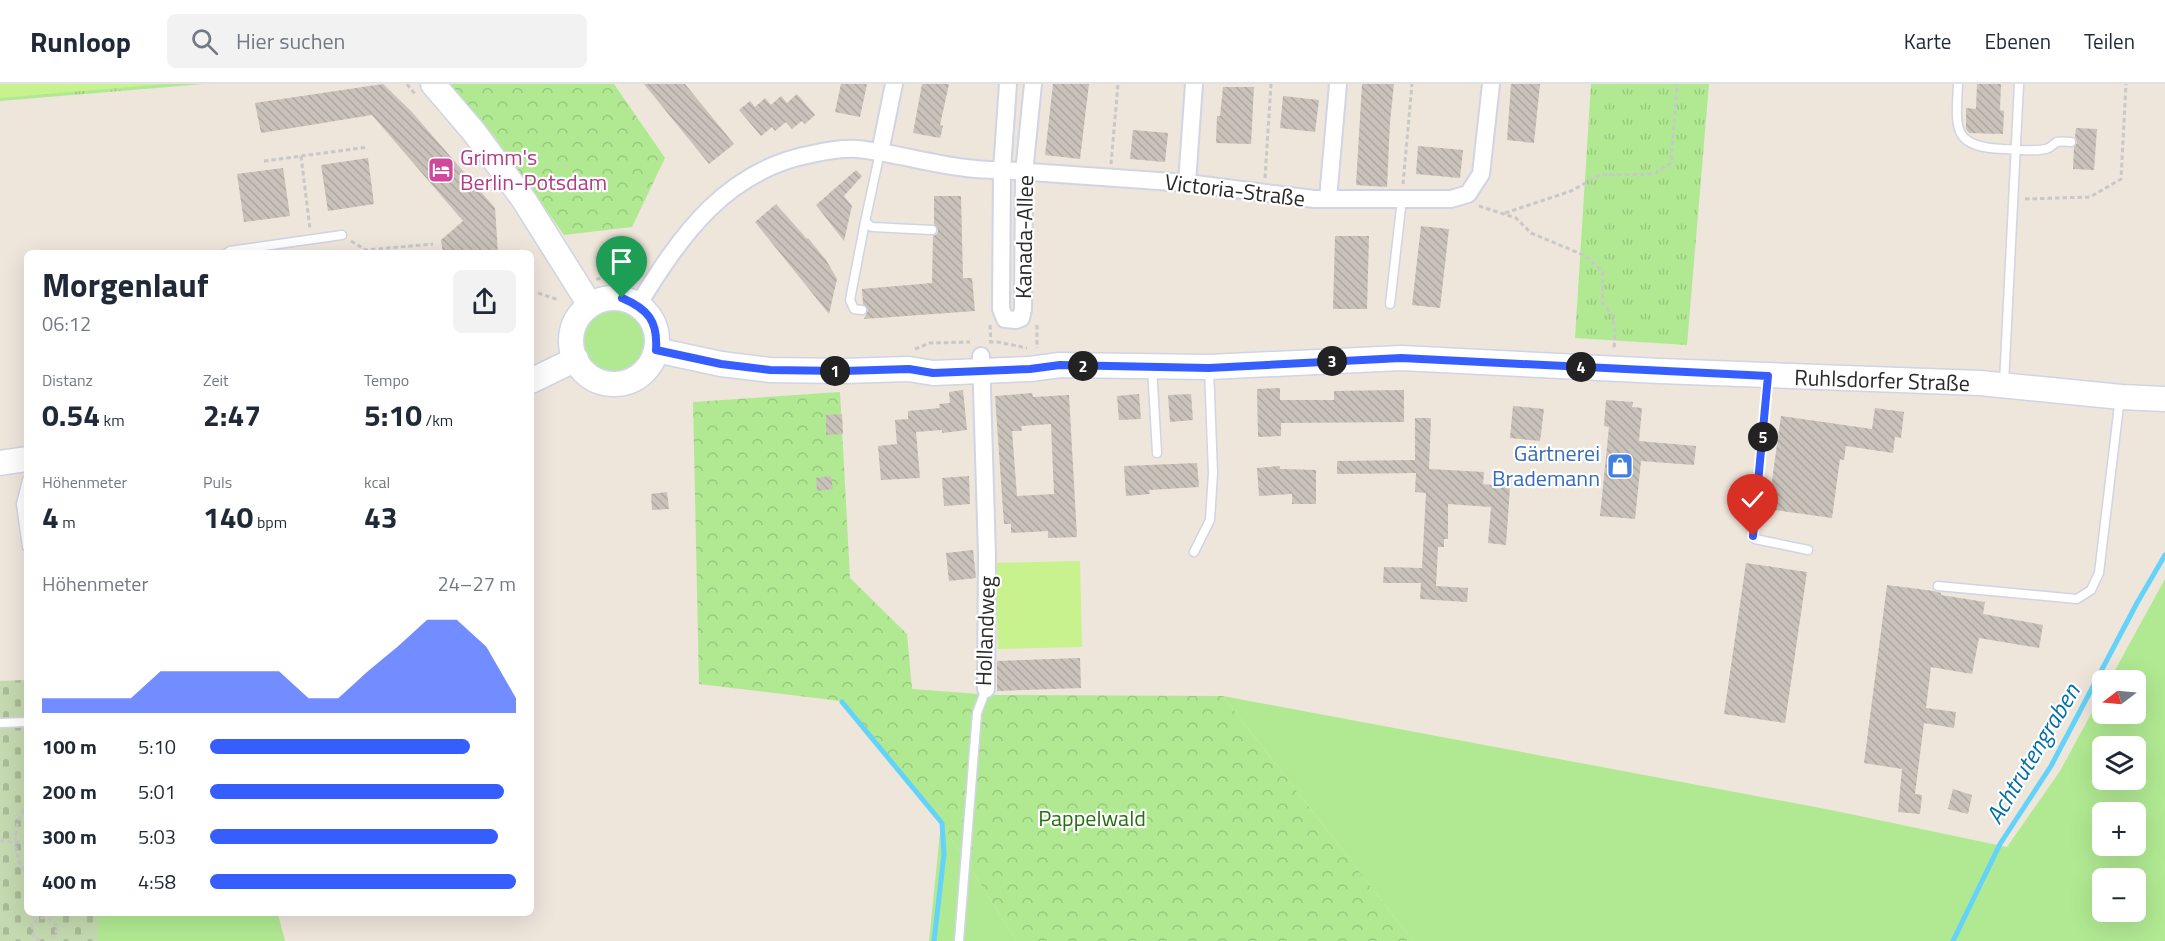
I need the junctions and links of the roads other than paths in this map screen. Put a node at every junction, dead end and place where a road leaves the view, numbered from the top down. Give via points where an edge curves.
1 (433, 84) edge
2 (894, 84) edge
3 (1008, 84) edge
4 (1033, 84) edge
5 (1194, 84) edge
6 (1338, 84) edge
7 (1491, 84) edge
8 (1958, 84) edge
9 (2019, 84) edge
10 (2071, 142) dead end
11 (2016, 149) junction
12 (880, 152) junction
13 (1002, 170) junction
14 (1024, 172) junction
15 (1187, 183) junction
16 (1401, 199) junction
17 (1328, 200) junction
18 (865, 222) junction
19 (933, 230) dead end
20 (342, 235) road end
21 (230, 250) edge
22 (638, 304) junction
23 (1390, 304) dead end
24 (591, 305) junction
25 (862, 310) dead end
26 (656, 350) junction
27 (979, 356) junction
28 (576, 359) junction
29 (1152, 367) junction
30 (1209, 368) junction
31 (1768, 376) junction
32 (534, 380) edge
33 (2004, 386) junction
34 (2121, 397) junction
35 (2165, 399) edge
36 (1157, 453) dead end
37 (0, 463) edge
38 (24, 469) edge
39 (24, 483) edge
40 (24, 526) edge
41 (1808, 550) dead end
42 (1194, 552) dead end
43 (1938, 586) dead end
44 (986, 689) joint
45 (24, 722) edge
46 (0, 723) edge
47 (959, 941) edge

1 - 24 main road via 524,200
2 - 12 street
3 - 13 street, Kanada-Allee
4 - 14 street, Kanada-Allee
5 - 15 street
6 - 17 street
7 - 16 street, Victoria-Straße via 1481,174 1468,194 1451,200
8 - 11 lane via 1956,117 1964,138 1984,148
9 - 11 lane
10 - 11 lane via 2057,142 2047,149
11 - 33 lane
12 - 13 street, Victoria-Straße via 976,171
12 - 18 lane
12 - 22 street, Victoria-Straße via 830,150 801,156 778,162 735,185 681,240
13 - 14 street, Victoria-Straße
13 - 14 street, Kanada-Allee via 1001,309 1010,320 1022,315
14 - 15 street, Victoria-Straße
15 - 17 street, Victoria-Straße
16 - 17 street, Victoria-Straße
16 - 23 lane
18 - 19 lane via 872,227
18 - 25 lane via 850,300 854,309
20 - 21 lane
22 - 24 main road via 606,298
22 - 26 main road via 654,324
24 - 28 main road via 575,324 572,348
26 - 27 main road, Ruhlsdorfer Straße via 770,370 909,369 933,373
26 - 28 main road via 641,374 624,382 596,379
27 - 29 main road, Ruhlsdorfer Straße via 1030,369 1060,365
27 - 44 street, Hollandweg via 987,555
28 - 32 main road
29 - 30 main road, Ruhlsdorfer Straße
29 - 36 lane
30 - 31 main road, Ruhlsdorfer Straße via 1401,358
30 - 42 lane via 1210,520
31 - 33 main road, Ruhlsdorfer Straße
31 - 41 lane via 1752,532 1755,539
33 - 34 main road, Ruhlsdorfer Straße
34 - 35 main road, Ruhlsdorfer Straße
34 - 43 lane via 2099,573 2091,590 2078,599
37 - 38 main road
39 - 40 lane
44 - 47 lane, Hollandweg via 977,713
45 - 46 lane

